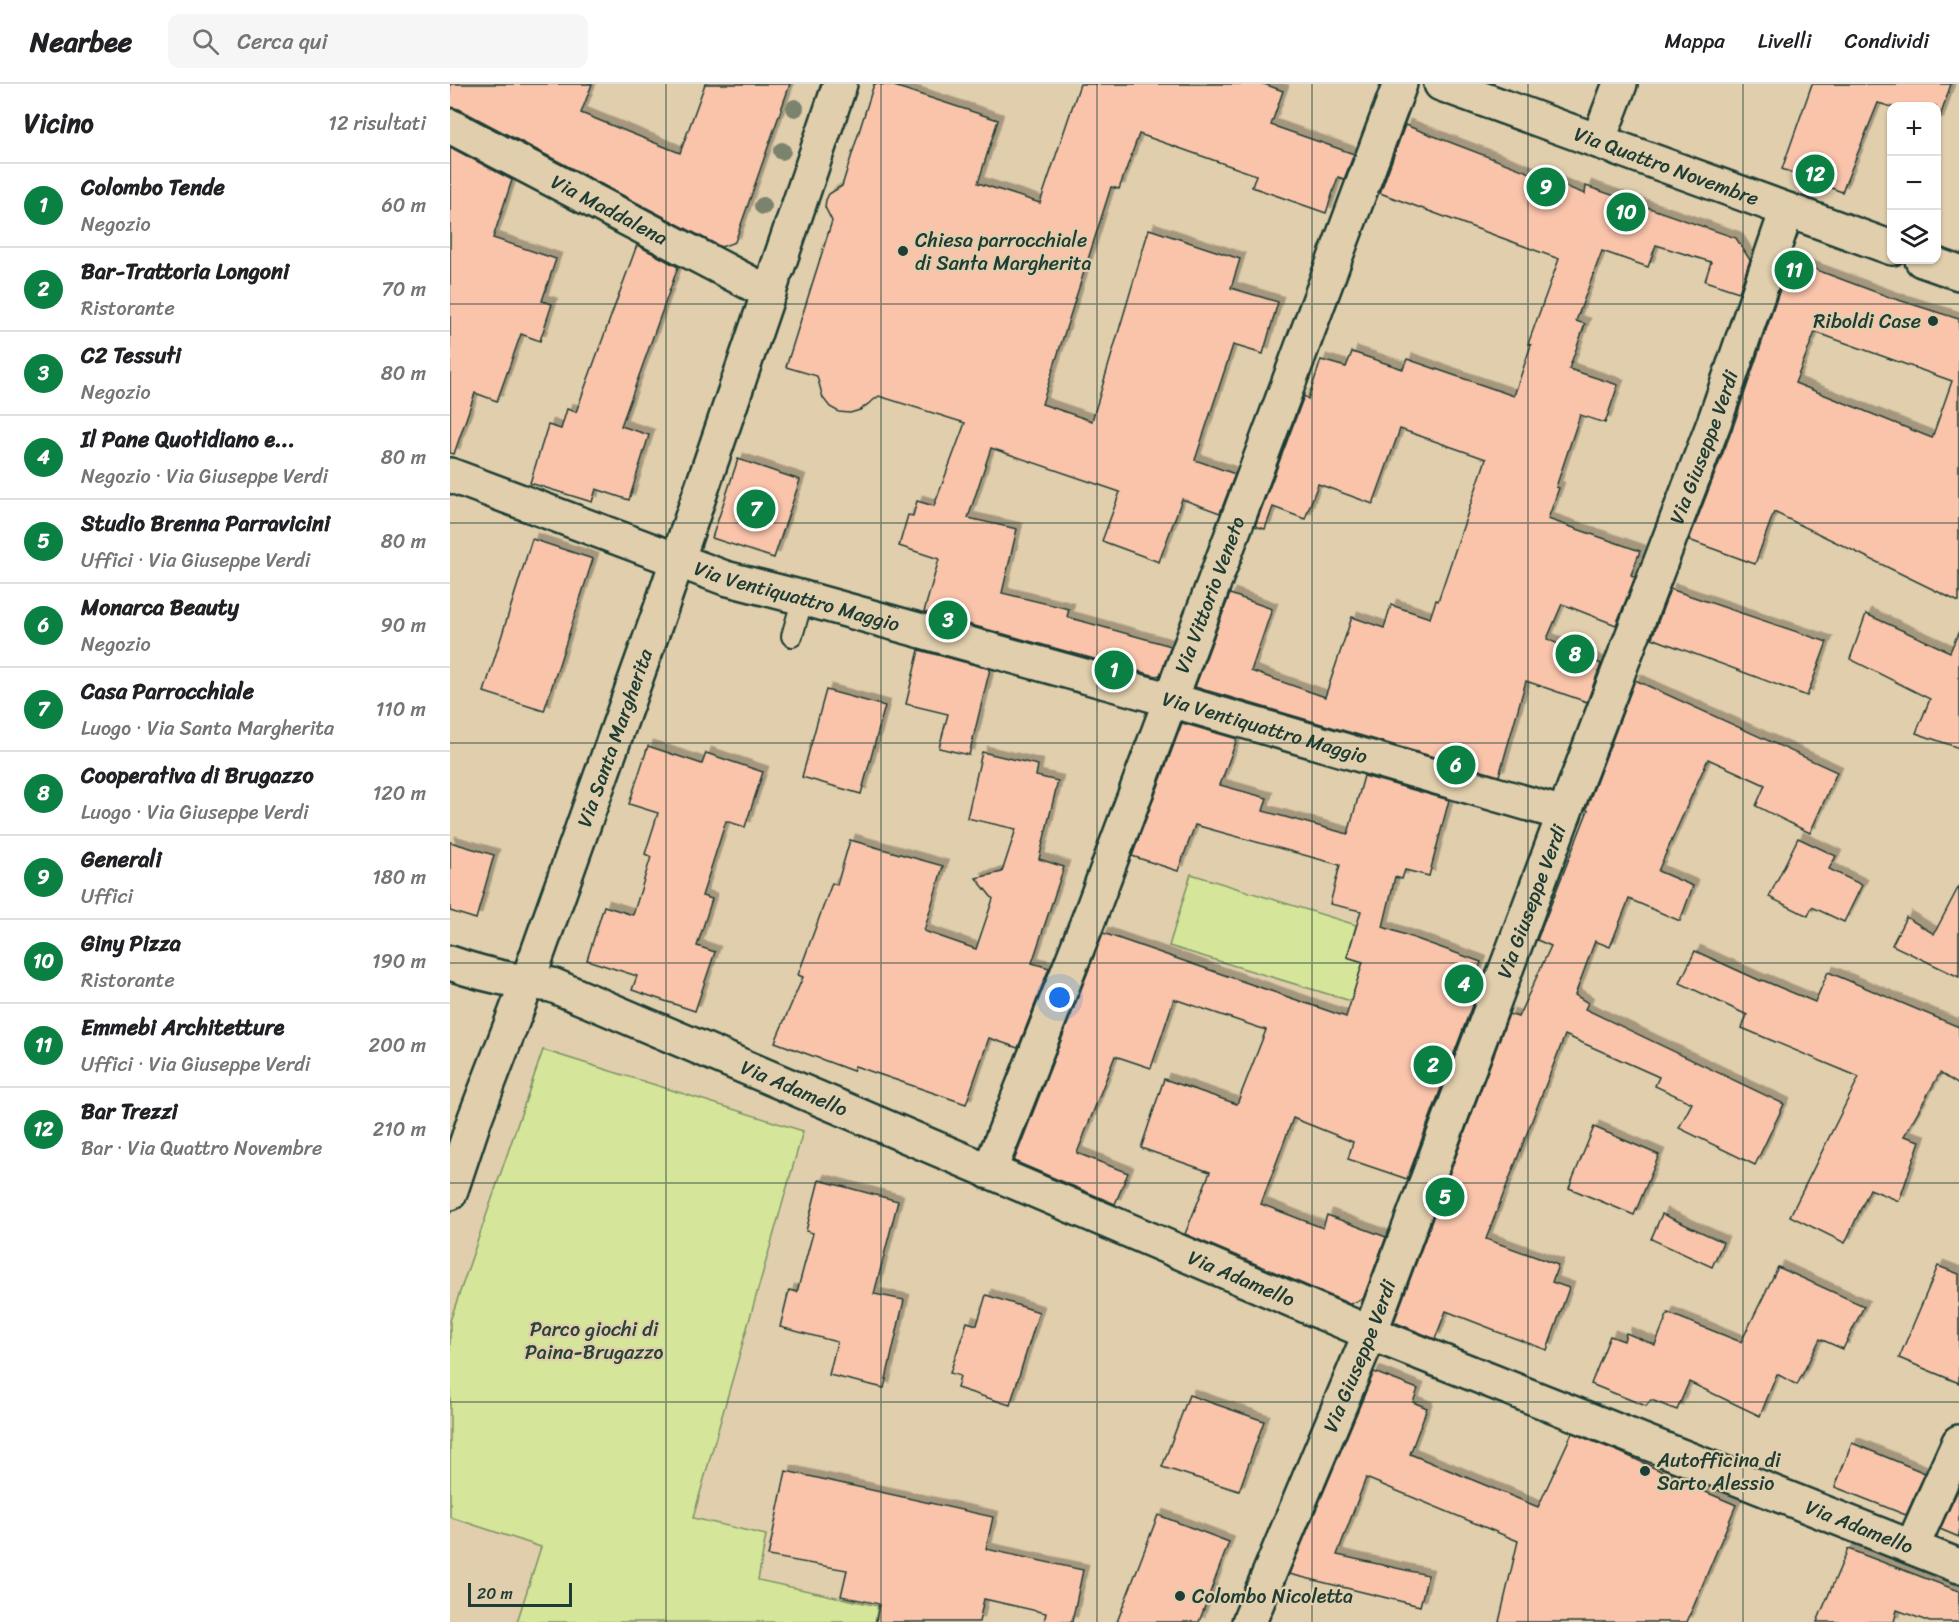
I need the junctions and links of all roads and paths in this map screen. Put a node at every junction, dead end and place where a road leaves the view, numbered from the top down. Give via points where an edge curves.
1 (840, 84) edge
2 (1400, 84) edge
3 (1440, 84) edge
4 (1620, 84) edge
5 (450, 126) edge
6 (1598, 141) junction
7 (1787, 210) junction
8 (1887, 246) edge
9 (1933, 264) edge
10 (1959, 273) edge
11 (773, 281) junction
12 (450, 475) edge
13 (676, 561) junction
14 (803, 598) junction
15 (792, 636) dead end
16 (1171, 700) junction
17 (1564, 814) junction
18 (450, 963) edge
19 (527, 983) junction
20 (458, 1144) edge
21 (989, 1172) junction
22 (450, 1193) edge
23 (1370, 1333) junction
24 (1959, 1442) edge
25 (1912, 1547) junction
26 (1959, 1566) edge
27 (1249, 1622) edge

1 - 11 street, Via Santa Margherita
2 - 16 street, Via Vittorio Veneto
3 - 6 street, Via Quattro Novembre
4 - 6 street
5 - 11 street, Via Maddalena
6 - 7 street, Via Quattro Novembre
7 - 8 street, Via Quattro Novembre
7 - 17 street, Via Giuseppe Verdi via 1715,420
9 - 10 street
11 - 13 street, Via Santa Margherita
12 - 13 street, Via Ventiquattro Maggio
13 - 14 street, Via Ventiquattro Maggio
13 - 19 street, Via Santa Margherita
14 - 15 lane
14 - 16 street, Via Ventiquattro Maggio
16 - 17 street, Via Ventiquattro Maggio
16 - 21 street, Via Vittorio Veneto via 1089,921
17 - 23 street, Via Giuseppe Verdi
18 - 19 street, Via Adamello
19 - 20 street, Via Santa Margherita
19 - 21 street, Via Adamello via 552,985
20 - 22 street, Via Santa Margherita
21 - 23 street, Via Adamello
23 - 25 street, Via Adamello
23 - 27 street, Via Giuseppe Verdi
24 - 25 street
25 - 26 street, Via Adamello

